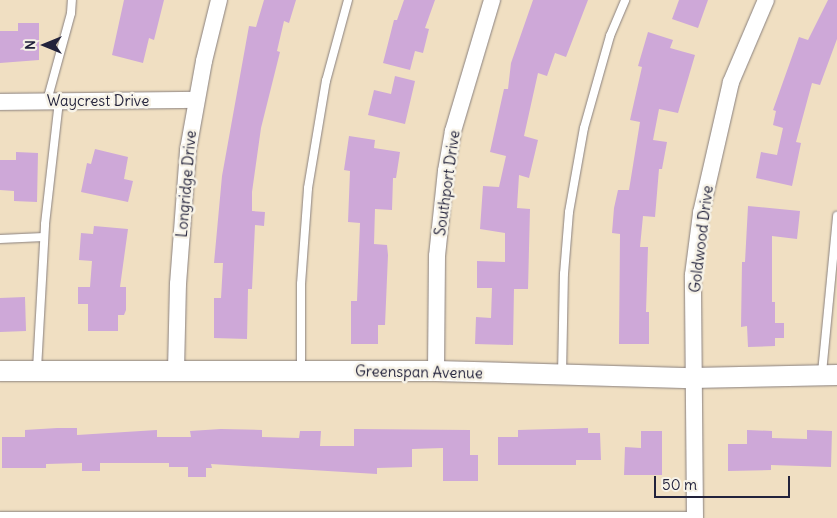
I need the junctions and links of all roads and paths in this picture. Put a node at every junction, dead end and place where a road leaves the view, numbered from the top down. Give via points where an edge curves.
1 (72, 0) edge
2 (219, 0) edge
3 (348, 0) edge
4 (492, 0) edge
5 (625, 0) edge
6 (766, 0) edge
7 (196, 100) junction
8 (53, 101) junction
9 (0, 102) edge
10 (837, 216) edge
11 (44, 237) junction
12 (0, 239) edge
13 (36, 371) junction
14 (176, 371) junction
15 (300, 371) junction
16 (436, 371) junction
17 (0, 372) edge
18 (562, 375) junction
19 (829, 375) edge
20 (692, 378) junction
21 (0, 516) edge
22 (694, 517) edge

1 - 8 lane
2 - 7 street, Longridge Drive
3 - 15 lane via 326,81 308,188 301,284
4 - 16 street, Southport Drive via 453,131 446,171 437,256
5 - 18 lane via 610,36 584,128 569,212
6 - 20 street, Goldwood Drive via 731,82 714,148 693,276
7 - 8 street, Waycrest Drive
7 - 14 street, Longridge Drive via 188,150 178,284
8 - 9 street, Waycrest Drive
8 - 11 lane
10 - 19 lane
11 - 12 lane
11 - 13 lane
13 - 14 street, Greenspan Avenue
13 - 17 street, Greenspan Avenue
14 - 15 street, Greenspan Avenue
15 - 16 street, Greenspan Avenue
16 - 18 street, Greenspan Avenue
18 - 20 street, Greenspan Avenue
19 - 20 street, Greenspan Avenue
20 - 22 street, Goldwood Drive
21 - 22 lane

